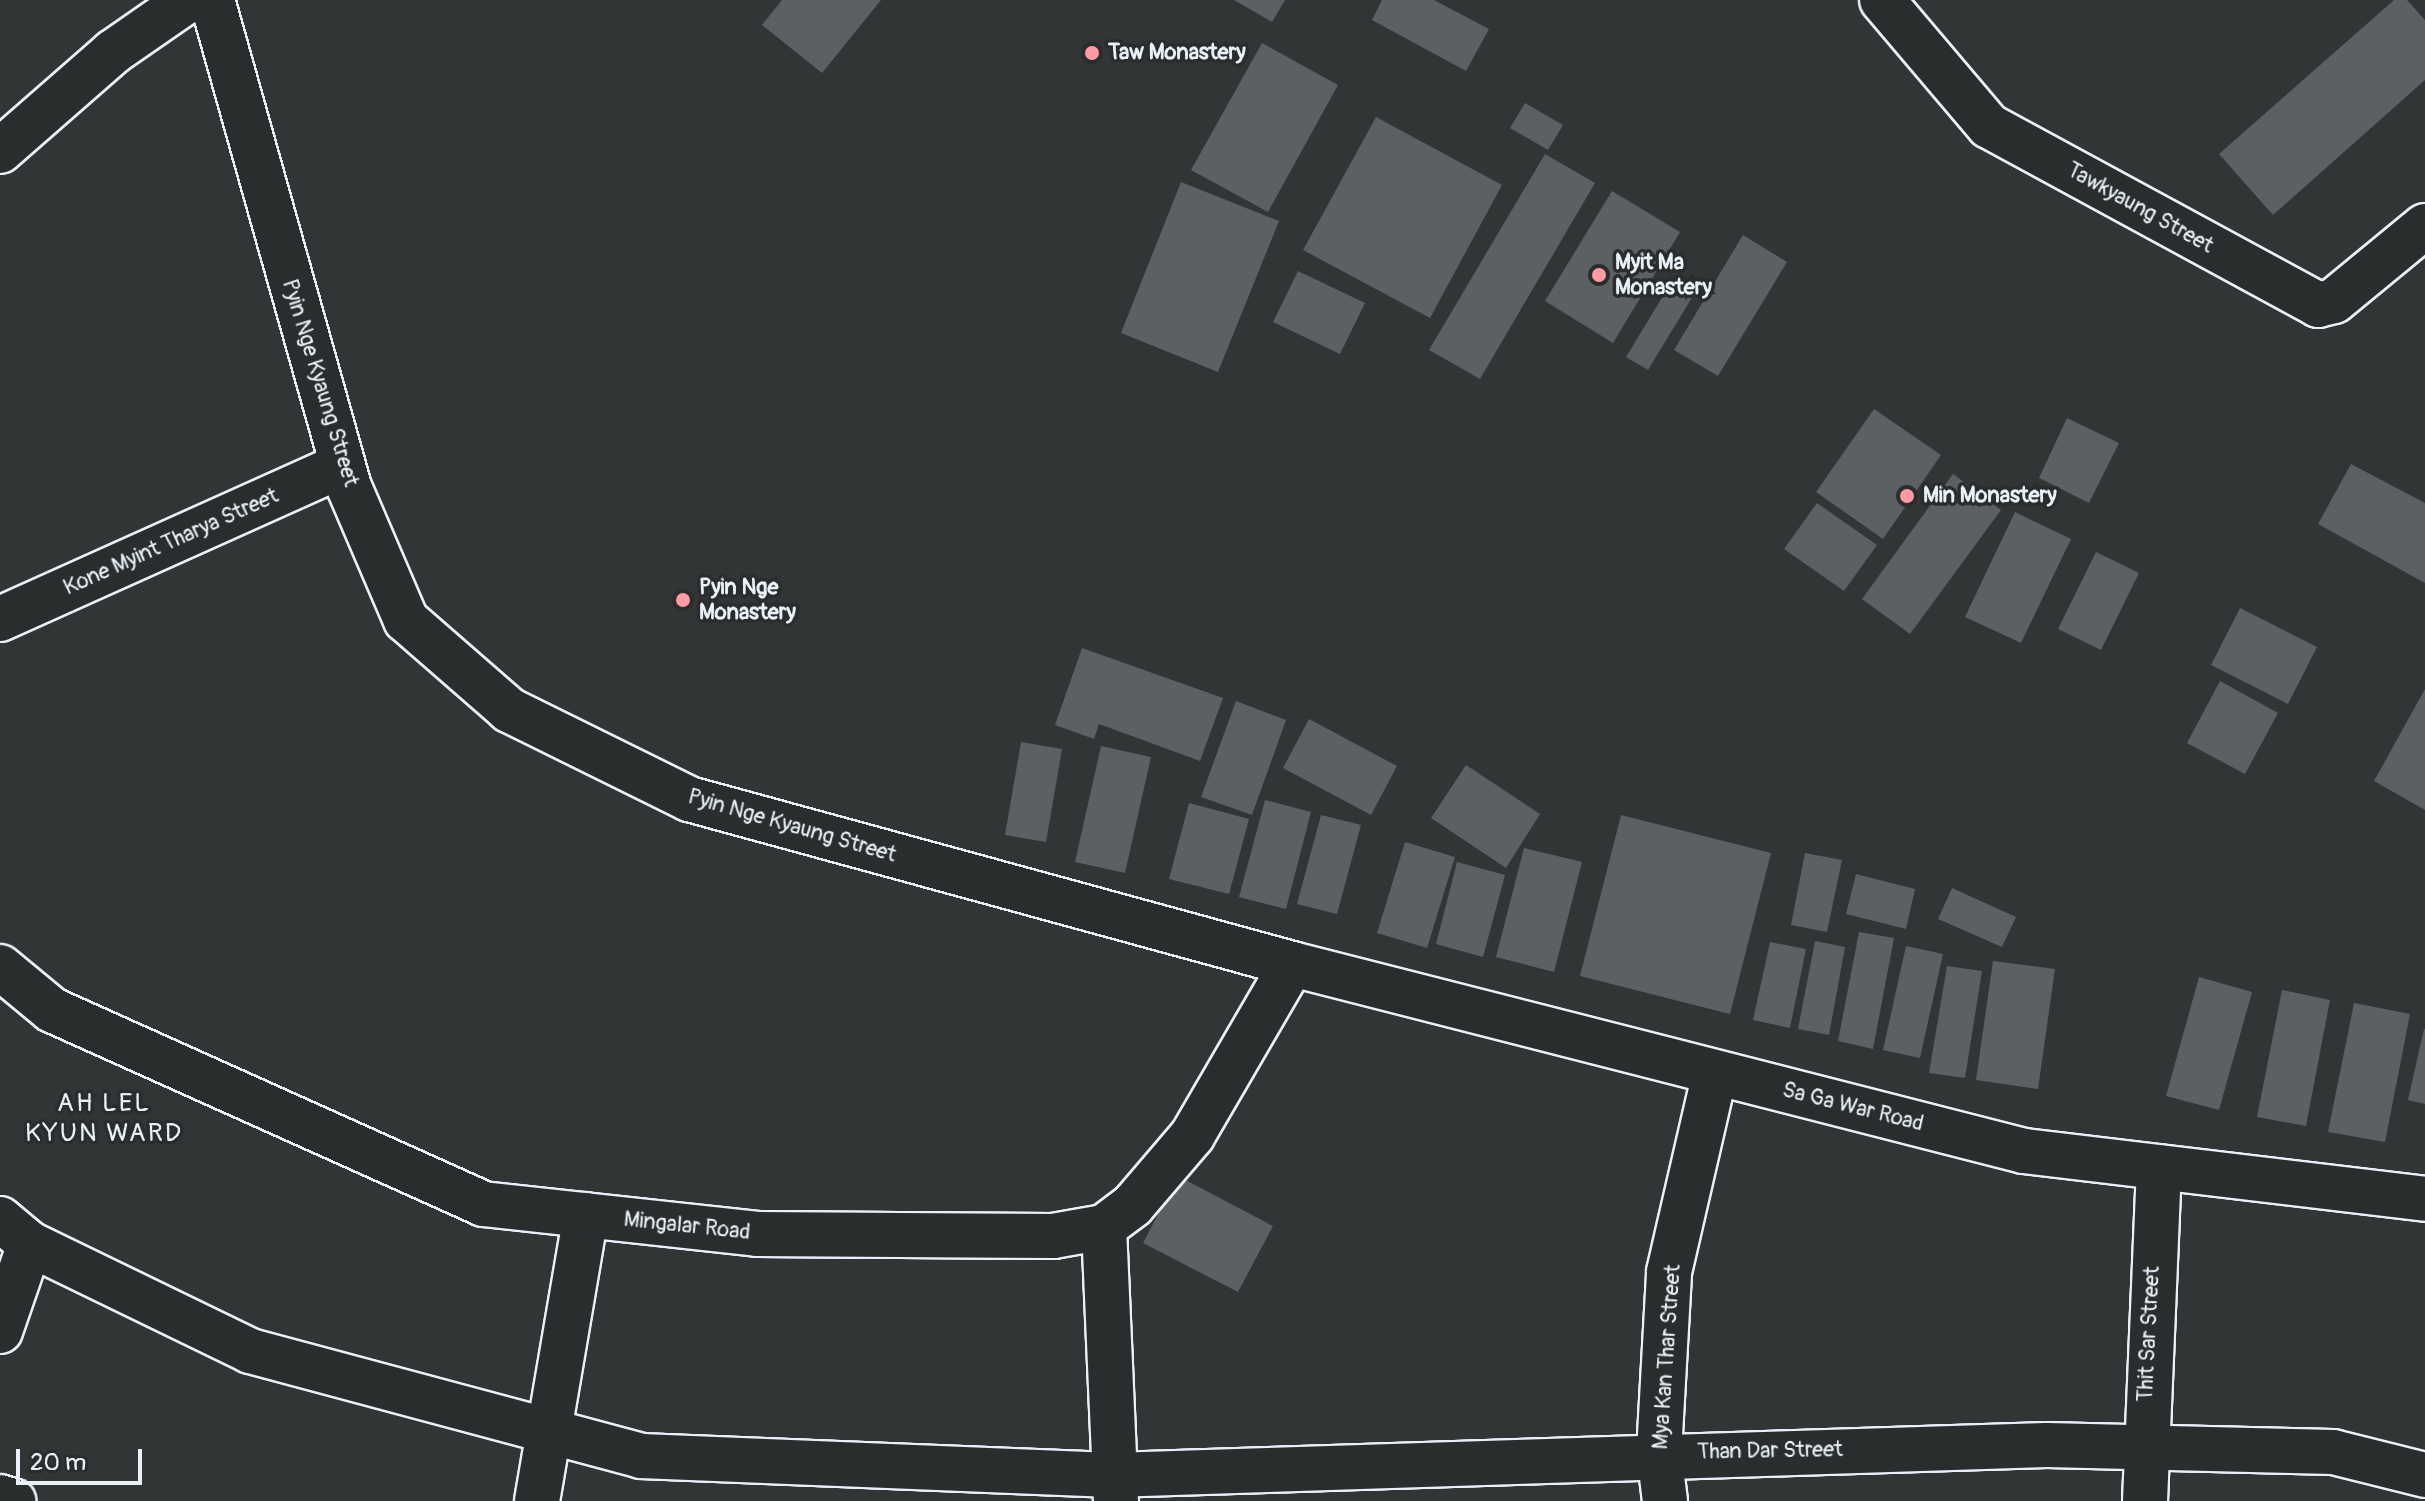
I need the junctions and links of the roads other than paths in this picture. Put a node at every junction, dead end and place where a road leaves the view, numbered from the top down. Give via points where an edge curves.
1 (188, 0) edge
2 (212, 0) edge
3 (1882, 0) edge
4 (0, 151) edge
5 (2425, 226) edge
6 (342, 465) junction
7 (0, 619) edge
8 (1292, 964) junction
9 (0, 967) edge
10 (1715, 1073) junction
11 (2159, 1167) junction
12 (2425, 1199) edge
13 (586, 1215) junction
14 (1104, 1227) junction
15 (15, 1232) edge
16 (0, 1331) edge
17 (549, 1429) junction
18 (2143, 1447) junction
19 (1659, 1453) junction
20 (2425, 1475) edge
21 (1114, 1488) edge
22 (0, 1497) edge
23 (13, 1501) edge
24 (537, 1501) edge
25 (1665, 1501) edge
26 (2145, 1501) edge

1 - 4 street via 113,52
2 - 6 street, Pyin Nge Kyaung Street
3 - 5 street, Tawkyaung Street via 1989,126 2318,305 2334,301
6 - 7 street, Kone Myint Tharya Street
6 - 8 street, Pyin Nge Kyaung Street via 406,620 509,710 689,799
8 - 10 street, Sa Ga War Road
8 - 14 street, Mingalar Road via 1192,1136 1133,1205
9 - 13 street, Mingalar Road via 52,1010 483,1204
10 - 11 street, Sa Ga War Road via 2024,1151
10 - 19 street, Mya Kan Thar Street via 1669,1272
11 - 12 street, Sa Ga War Road
11 - 18 street, Thit Sar Street
13 - 14 street, Mingalar Road via 757,1234 1053,1236
13 - 17 street
14 - 21 street
15 - 16 street
15 - 17 street, Than Dar Street via 250,1351
17 - 21 street, Than Dar Street via 641,1456
17 - 24 street
18 - 19 street, Than Dar Street
18 - 20 street, Than Dar Street via 2333,1452
18 - 26 street, Thit Sar Street
19 - 21 street, Than Dar Street
19 - 25 street, Mya Kan Thar Street
22 - 23 street

